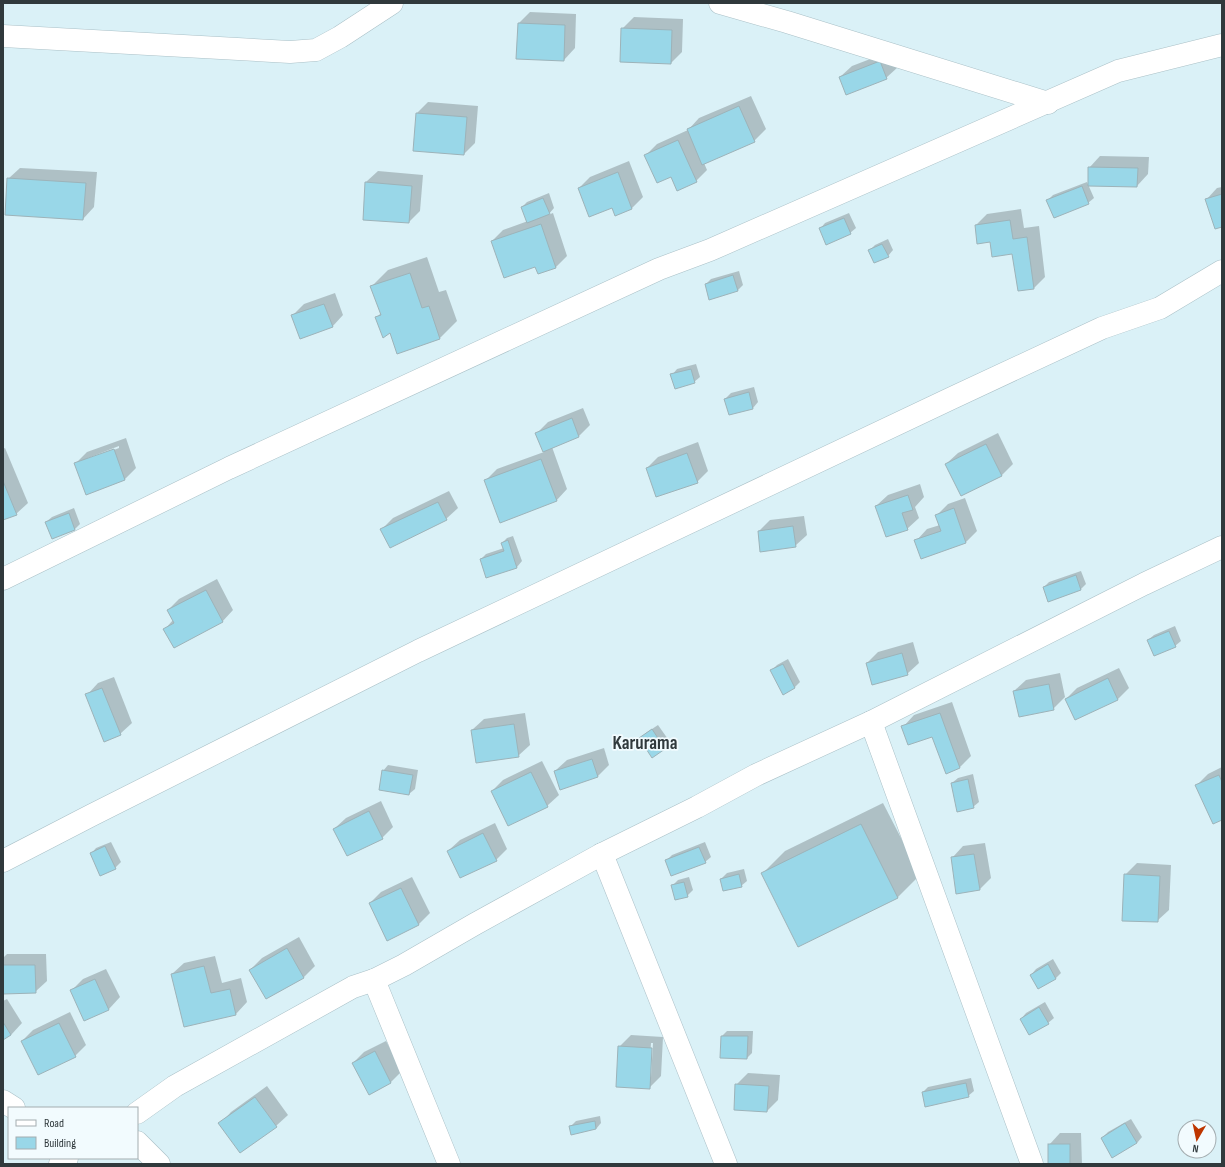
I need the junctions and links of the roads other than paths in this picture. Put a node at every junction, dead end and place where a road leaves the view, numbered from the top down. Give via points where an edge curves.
1 (392, 3) edge
2 (720, 3) edge
3 (3, 36) edge
4 (1222, 45) edge
5 (1048, 102) junction
6 (1222, 271) edge
7 (1222, 548) edge
8 (3, 579) edge
9 (871, 722) junction
10 (602, 854) junction
11 (3, 861) edge
12 (374, 980) junction
13 (3, 1101) edge
14 (12, 1107) edge
15 (138, 1112) edge
16 (138, 1143) edge
17 (159, 1164) edge
18 (449, 1164) edge
19 (726, 1164) edge
20 (1032, 1164) edge

1 - 3 street via 316,50 290,52
2 - 5 street
4 - 5 street via 1118,71
5 - 8 street via 718,246 659,269 229,468
6 - 11 street via 1160,308 1102,328 418,651
7 - 9 street via 1144,584
9 - 10 street via 756,775
9 - 20 street
10 - 12 street
10 - 19 street
12 - 15 street via 353,987 235,1052 175,1086
12 - 18 street
13 - 14 street
16 - 17 street

